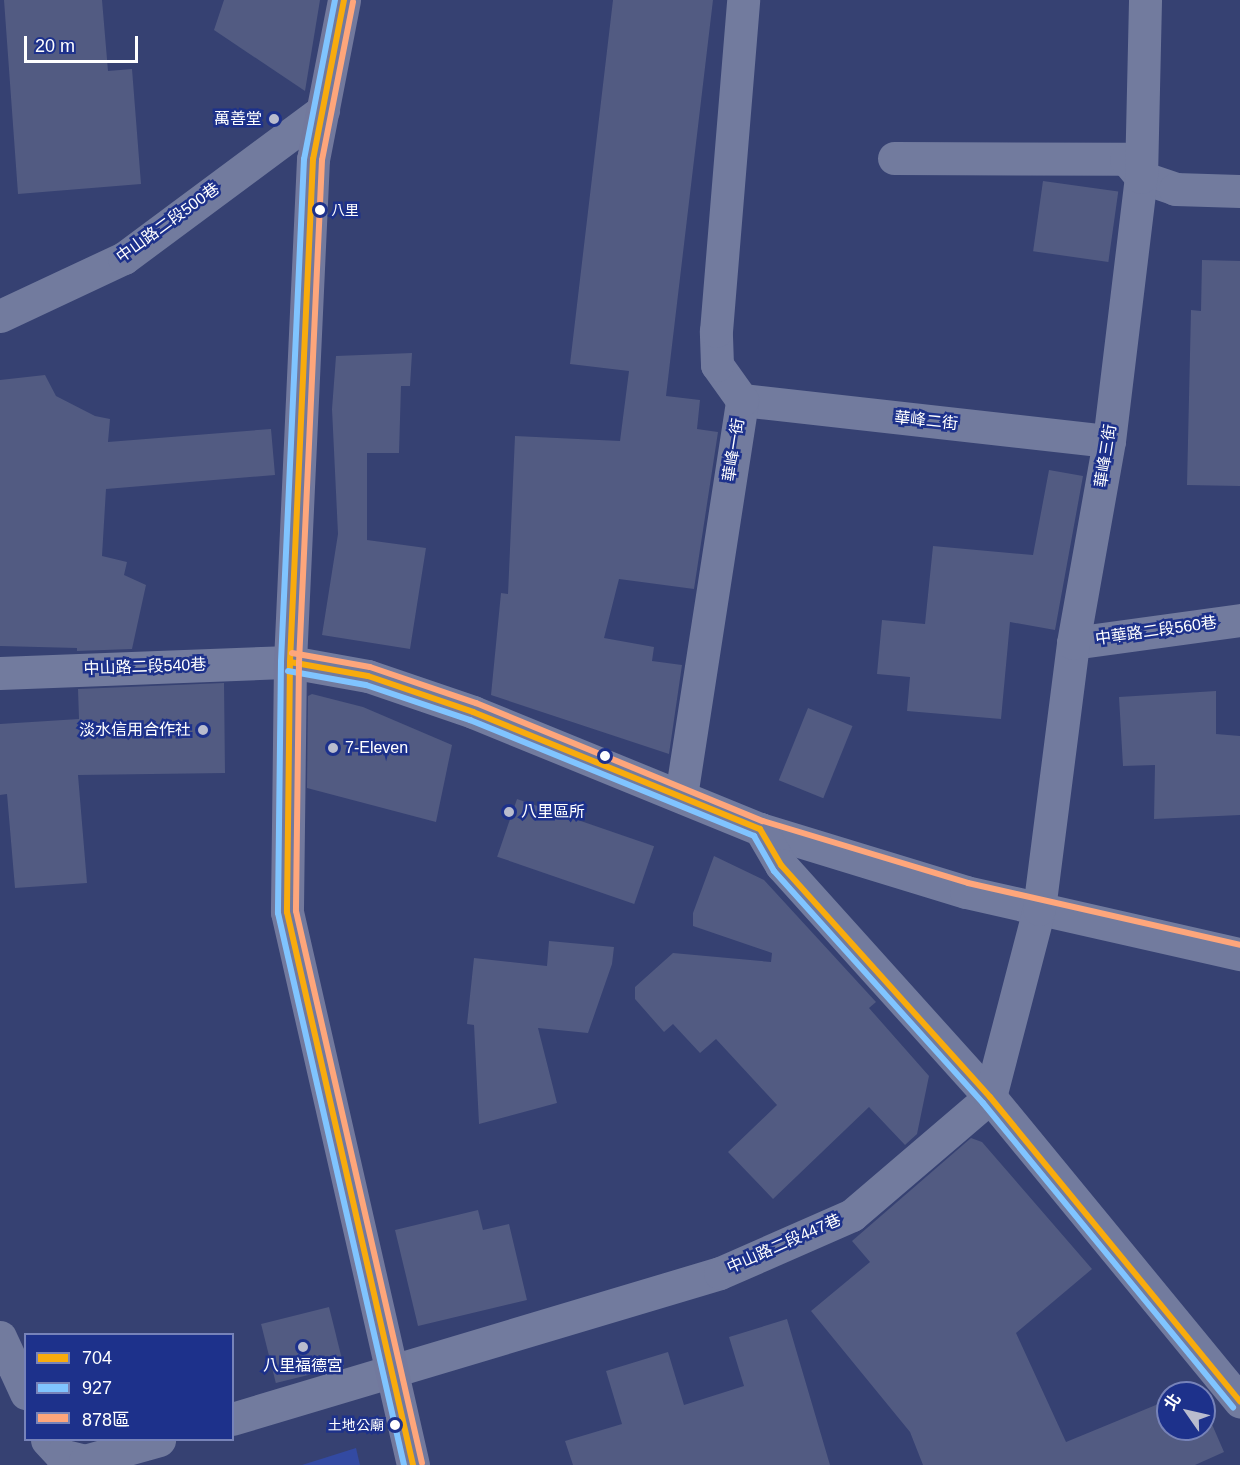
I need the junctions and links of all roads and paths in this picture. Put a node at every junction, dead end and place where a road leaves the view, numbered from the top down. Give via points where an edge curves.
1 (344, 0) edge
2 (743, 0) edge
3 (1145, 0) edge
4 (323, 110) junction
5 (894, 158) dead end
6 (1141, 177) junction
7 (1240, 191) edge
8 (0, 316) edge
9 (742, 400) junction
10 (1109, 441) junction
11 (1240, 620) edge
12 (1073, 643) junction
13 (290, 662) junction
14 (0, 673) edge
15 (681, 796) junction
16 (760, 829) junction
17 (1039, 909) junction
18 (1240, 954) edge
19 (990, 1097) junction
20 (0, 1337) edge
21 (392, 1374) junction
22 (24, 1389) edge
23 (1240, 1401) edge
24 (234, 1418) edge
25 (48, 1441) edge
26 (155, 1441) edge
27 (413, 1465) edge

1 - 4 main road
2 - 9 street, 華峰一街 via 716,331 717,365
3 - 6 street, 華峰三街
4 - 8 street, 中山路二段500巷 via 124,258
4 - 13 main road via 313,159
5 - 6 street via 1126,159
6 - 7 street via 1175,189
6 - 10 street, 華峰三街
9 - 10 street, 華峰二街
9 - 15 street, 華峰一街
10 - 12 street, 華峰三街
11 - 12 street, 中華路二段560巷
12 - 17 street, 華峰三街
13 - 14 street, 中山路二段540巷
13 - 15 street, 中山路二段540巷 via 389,683 473,712
13 - 21 main road via 287,912
15 - 16 street, 中山路二段540巷
16 - 17 street, 中山路二段540巷 via 966,892
16 - 19 street via 781,865
17 - 18 street, 中山路二段540巷
17 - 19 street
19 - 21 street, 中山路二段447巷 via 852,1215 720,1273
19 - 23 street
20 - 22 street
21 - 24 street, 中山路二段447巷
21 - 27 main road
25 - 26 street via 62,1455 85,1461

